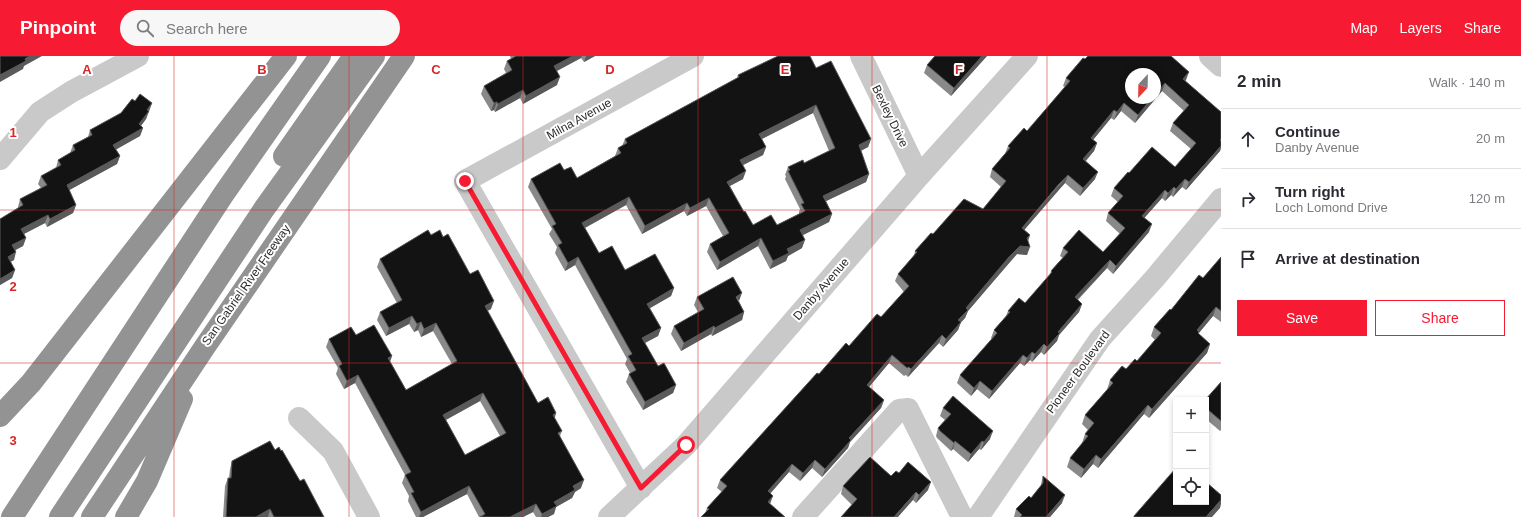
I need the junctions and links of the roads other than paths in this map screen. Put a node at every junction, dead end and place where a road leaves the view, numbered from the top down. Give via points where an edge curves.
1 (138, 56) edge
2 (286, 56) edge
3 (320, 56) edge
4 (354, 56) edge
5 (374, 56) edge
6 (404, 56) edge
7 (693, 56) edge
8 (861, 56) edge
9 (1028, 56) edge
10 (1210, 56) edge
11 (1221, 66) edge
12 (0, 159) edge
13 (919, 176) junction
14 (1221, 199) edge
15 (204, 348) junction
16 (0, 416) edge
17 (299, 418) dead end
18 (641, 488) junction
19 (12, 517) edge
20 (46, 517) edge
21 (60, 517) edge
22 (92, 517) edge
23 (126, 517) edge
24 (369, 517) edge
25 (609, 517) edge
26 (803, 517) edge
27 (962, 517) edge
28 (978, 517) edge

1 - 12 street via 40,112
2 - 16 highway via 31,383
3 - 19 highway via 223,195
4 - 20 highway via 203,276
5 - 21 highway via 264,209
6 - 15 highway, San Gabriel River Freeway
7 - 18 street, Milna Avenue via 465,181
8 - 13 street, Bexley Drive
9 - 13 street, Danby Avenue
10 - 11 street
13 - 18 street, Danby Avenue via 686,445
14 - 28 street, Pioneer Boulevard via 1100,339
15 - 22 highway, San Gabriel River Freeway
15 - 23 highway via 147,481
17 - 24 street via 333,451
18 - 25 street, Danby Avenue
26 - 27 street via 899,410 908,409

